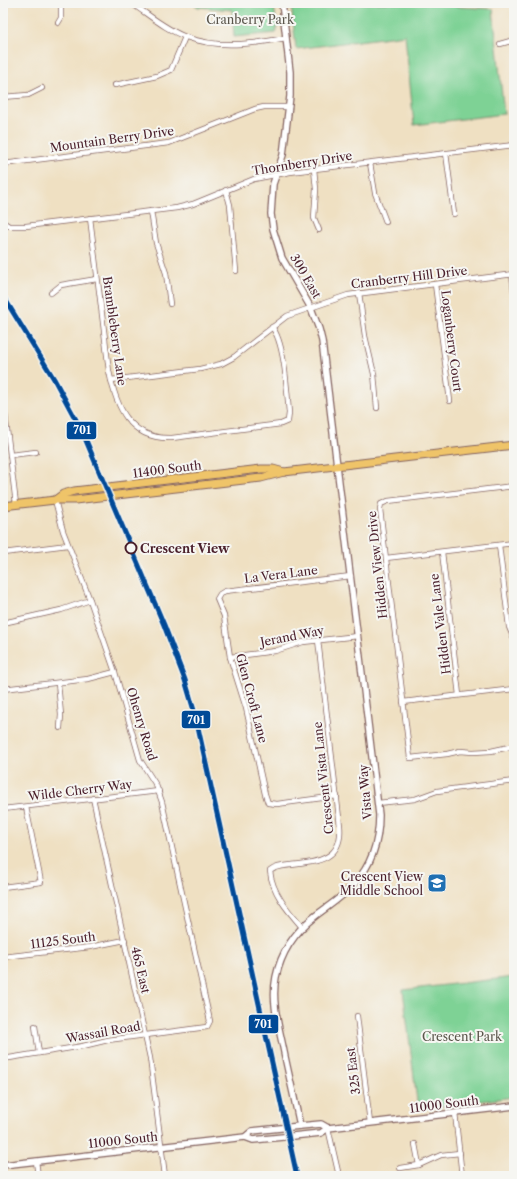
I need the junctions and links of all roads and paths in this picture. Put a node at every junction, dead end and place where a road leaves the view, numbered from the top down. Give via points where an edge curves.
1 (61, 3) edge
2 (131, 3) edge
3 (282, 3) edge
4 (58, 23) dead end
5 (185, 37) junction
6 (286, 38) junction
7 (514, 40) edge
8 (500, 44) dead end
9 (115, 85) dead end
10 (42, 88) dead end
11 (3, 98) edge
12 (289, 107) junction
13 (514, 145) edge
14 (446, 153) junction
15 (370, 162) junction
16 (3, 164) edge
17 (314, 170) junction
18 (276, 175) junction
19 (226, 190) junction
20 (151, 211) junction
21 (454, 214) dead end
22 (90, 218) junction
23 (3, 222) edge
24 (386, 222) dead end
25 (318, 230) dead end
26 (236, 271) dead end
27 (513, 274) edge
28 (98, 279) junction
29 (435, 284) junction
30 (514, 292) edge
31 (51, 293) dead end
32 (359, 293) junction
33 (170, 304) dead end
34 (311, 308) junction
35 (272, 327) junction
36 (111, 380) junction
37 (3, 397) edge
38 (450, 401) dead end
39 (377, 408) dead end
40 (514, 445) edge
41 (36, 452) dead end
42 (10, 455) junction
43 (337, 466) junction
44 (514, 486) edge
45 (55, 500) junction
46 (16, 504) junction
47 (3, 506) edge
48 (514, 543) edge
49 (68, 545) junction
50 (499, 545) junction
51 (442, 552) junction
52 (3, 553) edge
53 (386, 558) junction
54 (351, 576) junction
55 (217, 599) joint
56 (90, 600) junction
57 (3, 622) edge
58 (358, 636) junction
59 (514, 639) edge
60 (318, 640) junction
61 (230, 657) junction
62 (115, 672) junction
63 (58, 683) junction
64 (3, 689) edge
65 (514, 689) edge
66 (459, 695) junction
67 (403, 702) junction
68 (60, 728) dead end
69 (514, 746) edge
70 (514, 781) edge
71 (159, 791) junction
72 (336, 796) junction
73 (94, 798) junction
74 (378, 803) junction
75 (26, 806) junction
76 (3, 809) edge
77 (3, 887) edge
78 (302, 927) junction
79 (124, 940) junction
80 (3, 957) edge
81 (357, 1016) dead end
82 (35, 1026) dead end
83 (207, 1027) joint
84 (146, 1035) junction
85 (39, 1053) junction
86 (3, 1059) edge
87 (514, 1106) edge
88 (455, 1113) junction
89 (370, 1123) junction
90 (300, 1126) junction
91 (328, 1128) junction
92 (245, 1137) junction
93 (415, 1144) dead end
94 (161, 1147) junction
95 (460, 1153) junction
96 (36, 1161) junction
97 (3, 1165) edge
98 (419, 1165) junction
99 (400, 1168) dead end
100 (38, 1176) edge
101 (165, 1176) edge
102 (339, 1176) edge
103 (462, 1176) edge

1 - 4 street via 61,18
2 - 5 street
3 - 6 street, 300 East
5 - 6 street via 226,45
5 - 9 street via 171,70 157,76
6 - 12 street, 300 East via 291,84
7 - 8 street
10 - 11 street via 36,92
12 - 16 street, Mountain Berry Drive via 255,109 169,144
12 - 18 street, 300 East via 283,155
13 - 14 street, Thornberry Drive
14 - 15 street, Thornberry Drive
14 - 21 street
15 - 17 street, Thornberry Drive
15 - 24 street via 375,193
17 - 18 street, Thornberry Drive
17 - 25 street via 314,218
18 - 19 street, Thornberry Drive via 254,179
18 - 34 street, 300 East via 271,214 277,246
19 - 20 street, Thornberry Drive via 188,206
19 - 26 street via 230,205
20 - 22 street, Thornberry Drive
20 - 33 street via 156,244 166,273
22 - 23 street, Thornberry Drive via 26,226 9,226
22 - 28 street, Brambleberry Lane
27 - 29 street, Cranberry Hill Drive
27 - 30 street
28 - 31 street via 61,285
28 - 36 street, Brambleberry Lane
29 - 32 street, Cranberry Hill Drive
29 - 38 street, Loganberry Court
32 - 34 street, Cranberry Hill Drive
32 - 39 street via 363,328 374,374
34 - 35 street, Cranberry Hill Drive via 287,316
34 - 43 street, 300 East via 322,342
35 - 36 street, Cranberry Hill Drive via 234,357 214,366 200,370
35 - 36 street, Brambleberry Lane via 281,348 289,413 288,421 281,424 172,438 154,436 141,431 128,419 115,397
37 - 42 street
40 - 43 main road, 11400 South
41 - 42 street
42 - 46 street
43 - 45 main road, 11400 South via 284,472 261,478 76,500
43 - 54 street, Vista Way
44 - 53 street, Hidden View Drive via 388,501 381,504
45 - 46 main road, 11400 South
45 - 49 street, Ohenry Road
46 - 47 main road, 11400 South
48 - 50 street
49 - 52 street
49 - 56 street, Ohenry Road
50 - 51 street
50 - 59 street via 509,626
51 - 53 street
51 - 66 street, Hidden Vale Lane
53 - 67 street, Hidden View Drive
54 - 55 street, La Vera Lane via 225,591
54 - 58 street, Vista Way
55 - 61 street, Glen Croft Lane via 225,621
56 - 57 street via 61,610
56 - 62 street, Ohenry Road
58 - 60 street, Jerand Way
58 - 74 street, Vista Way
60 - 61 street, Jerand Way via 297,643 275,651
60 - 72 street, Crescent Vista Lane
61 - 72 street, Glen Croft Lane via 246,708 268,803
62 - 63 street via 97,678
62 - 71 street, Ohenry Road via 140,760
63 - 64 street
63 - 68 street
65 - 66 street
66 - 67 street
67 - 69 street, Hidden View Drive via 410,758 460,751 491,751
70 - 74 street via 437,790 415,798
71 - 73 street, Wilde Cherry Way
71 - 83 street, Ohenry Road via 210,1019
72 - 78 street, Crescent Vista Lane via 341,832 335,850 319,861 279,866 270,871 272,883 280,898
73 - 75 street, Wilde Cherry Way
73 - 79 street, 465 East
74 - 78 street, Vista Way via 377,838 363,873 347,892
75 - 76 street, Wilde Cherry Way
75 - 77 street via 41,882
78 - 90 street, Vista Way via 287,947 280,962 274,998
79 - 80 street, 11125 South via 90,947
79 - 84 street, 465 East
81 - 89 street, 325 East
82 - 85 street
83 - 84 street, Wassail Road
84 - 85 street, Wassail Road
84 - 94 street, 465 East
85 - 86 street, Wassail Road
87 - 88 street, 11000 South
88 - 89 street, 11000 South
88 - 95 street
89 - 91 street, 11000 South
90 - 91 street, 11000 South via 321,1124
90 - 92 street, 11000 South via 252,1131
91 - 92 street, 11000 South via 321,1133 252,1140
91 - 102 street
92 - 94 street, 11000 South
93 - 98 street
94 - 96 street, 11000 South
94 - 101 street, 465 East
95 - 98 street via 437,1157
95 - 103 street
96 - 97 street, 11000 South
96 - 100 street
98 - 99 street

